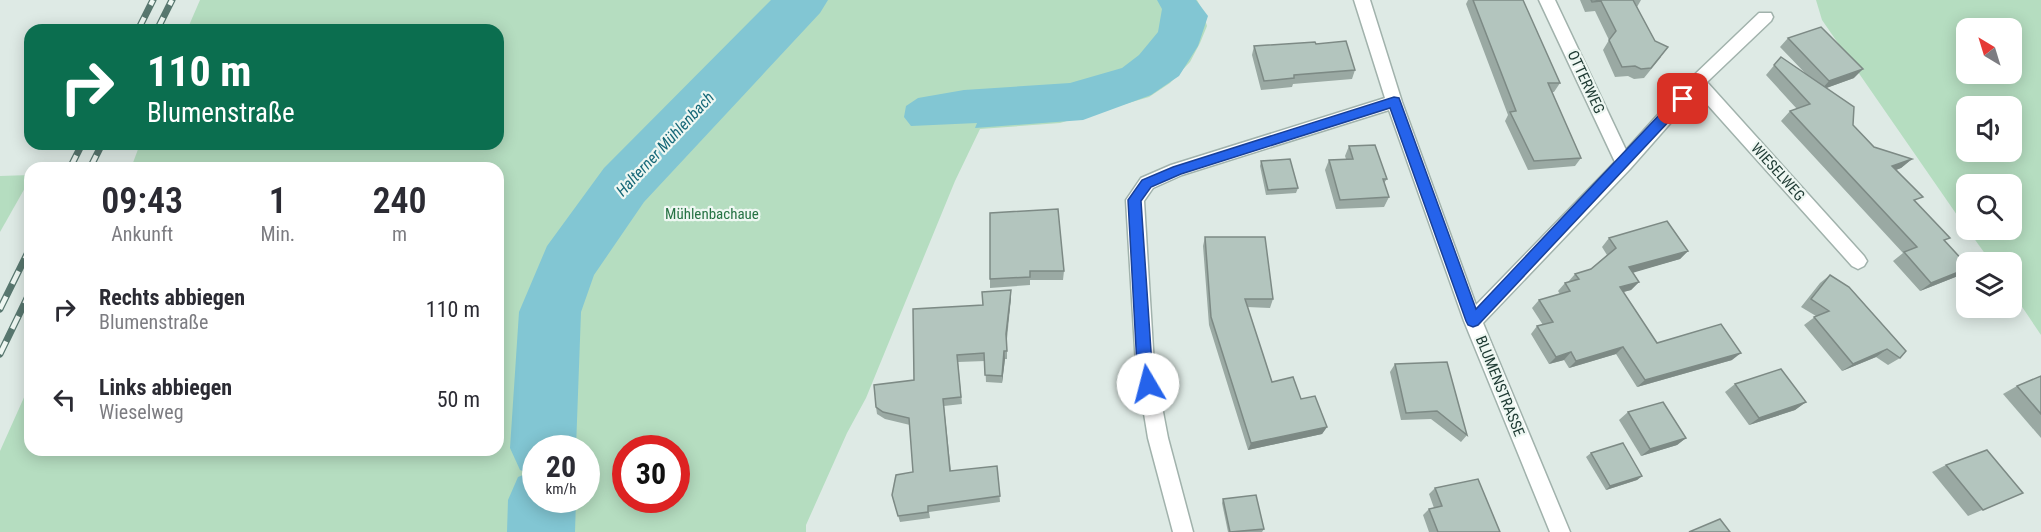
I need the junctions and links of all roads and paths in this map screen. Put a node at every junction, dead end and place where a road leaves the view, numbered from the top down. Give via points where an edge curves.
1 (1362, 0) edge
2 (1547, 0) edge
3 (1765, 17) dead end
4 (1698, 82) junction
5 (1394, 102) junction
6 (1624, 164) junction
7 (1858, 261) dead end
8 (1473, 321) junction
9 (1183, 532) edge
10 (1560, 532) edge

1 - 5 street, BLUMENSTRASSE
2 - 6 street, OTTERWEG
3 - 4 street
4 - 6 street
4 - 7 street, WIESELWEG
5 - 8 street, BLUMENSTRASSE
5 - 9 street via 1177,170 1147,183 1135,200 1144,366
6 - 8 street
8 - 10 street, BLUMENSTRASSE

